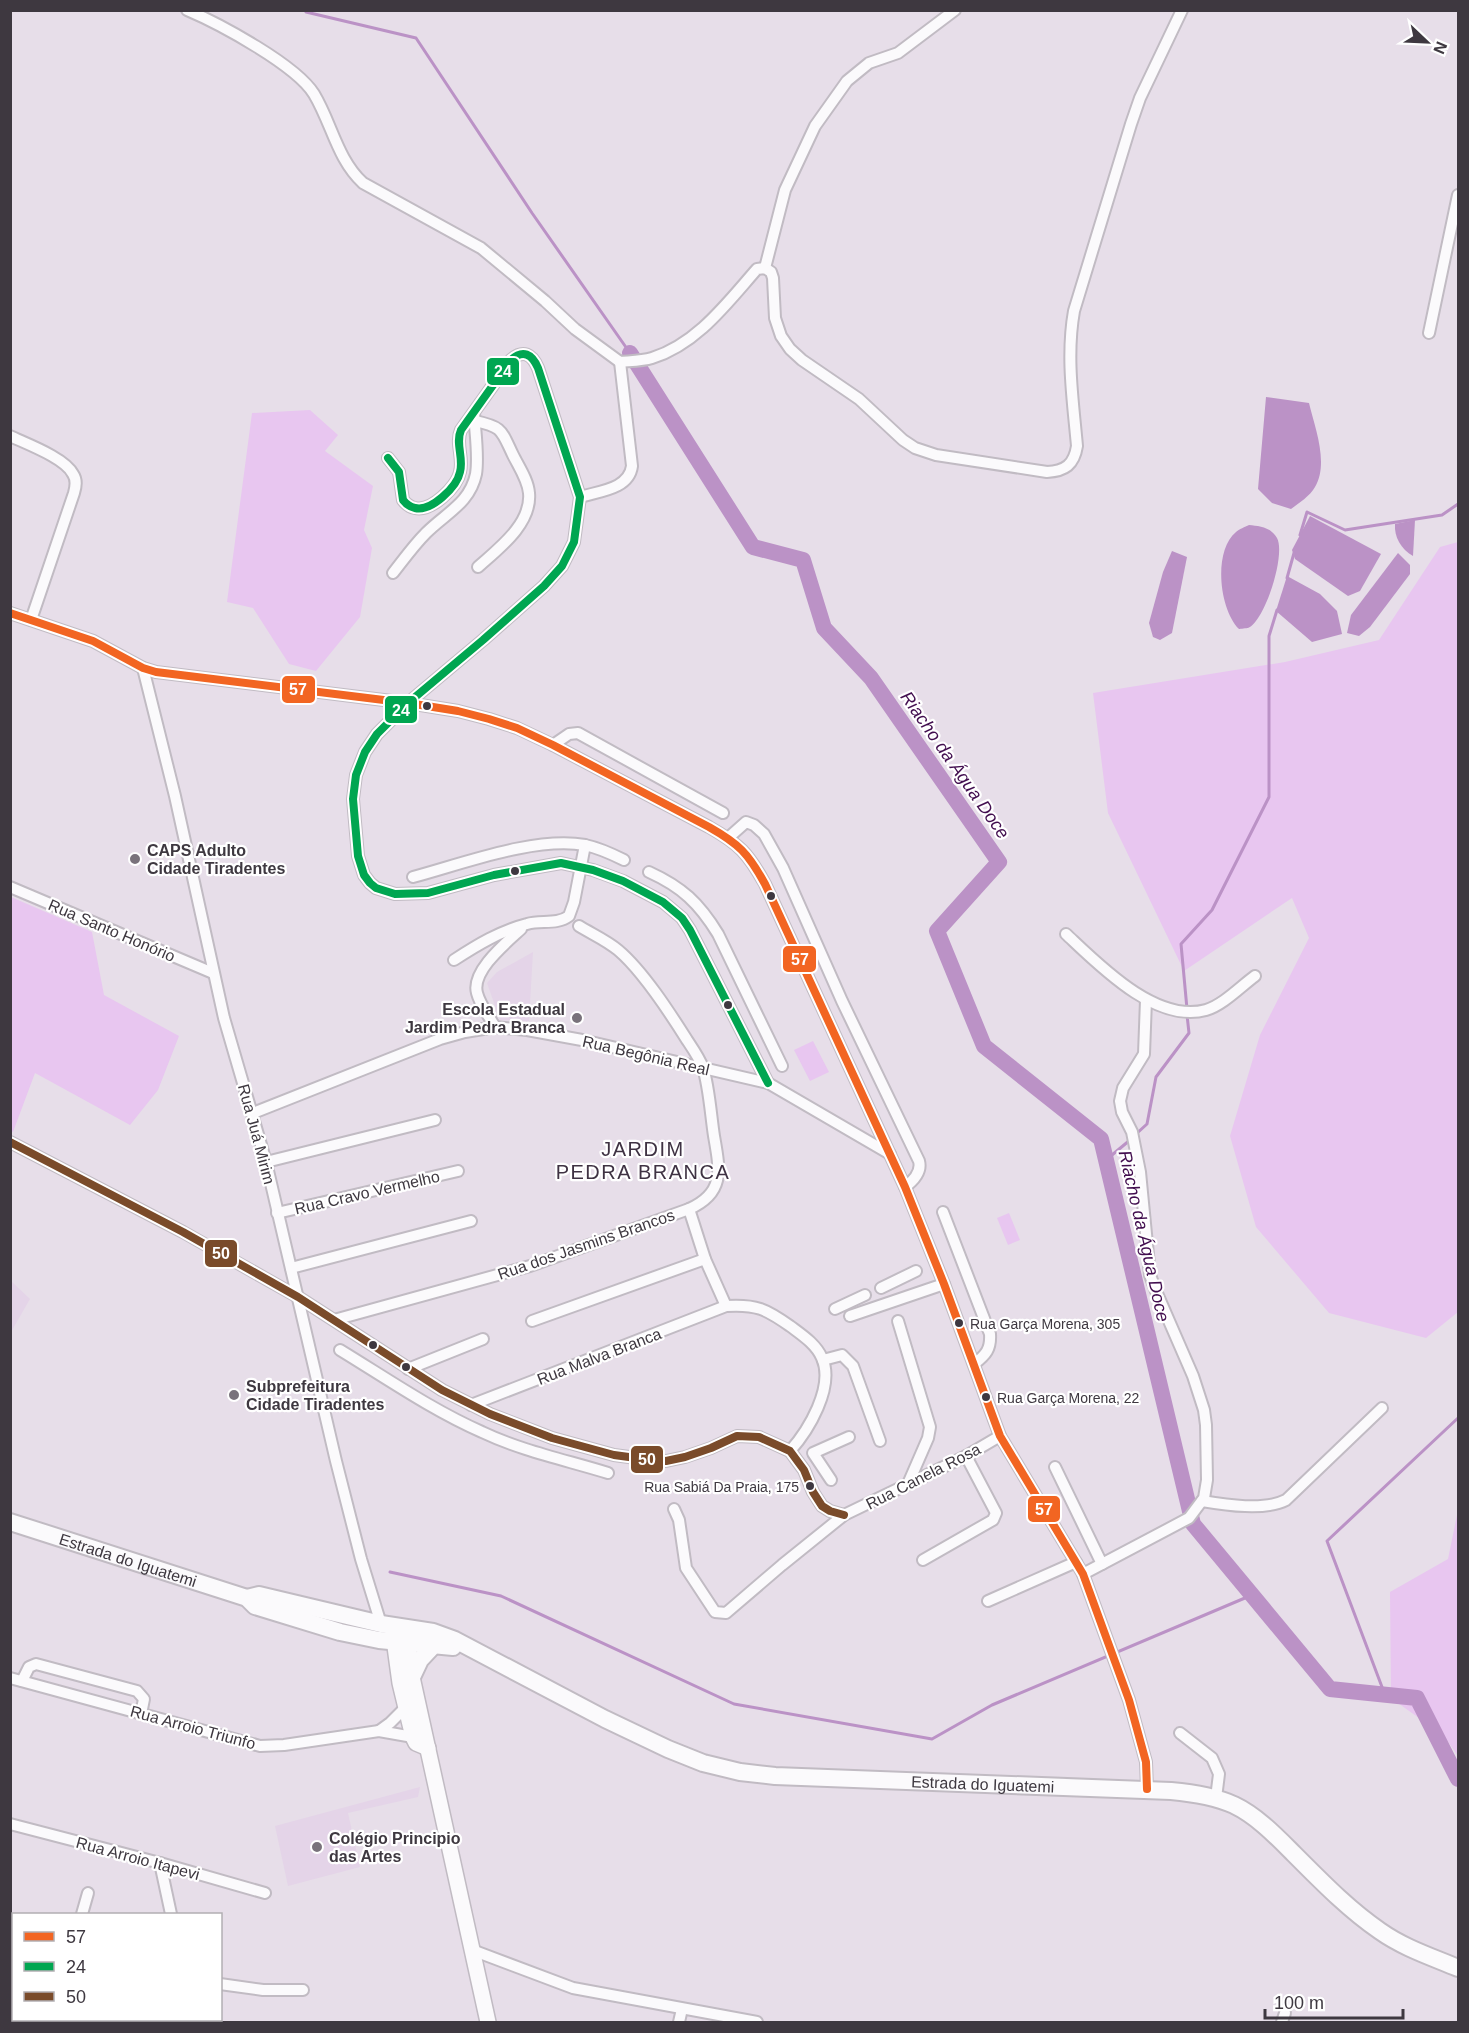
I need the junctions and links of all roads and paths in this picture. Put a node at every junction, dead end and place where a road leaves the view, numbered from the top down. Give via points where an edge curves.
1 (187, 10) edge
2 (955, 10) edge
3 (1182, 10) edge
4 (1458, 195) edge
5 (765, 268) junction
6 (1430, 333) dead end
7 (620, 362) junction
8 (475, 417) junction
9 (10, 436) edge
10 (388, 458) dead end
11 (580, 497) junction
12 (478, 567) dead end
13 (393, 573) dead end
14 (10, 613) edge
15 (31, 620) junction
16 (143, 668) junction
17 (408, 703) junction
18 (553, 745) junction
19 (723, 813) dead end
20 (728, 838) junction
21 (585, 845) junction
22 (624, 860) dead end
23 (581, 867) junction
24 (649, 872) dead end
25 (413, 877) dead end
26 (10, 887) edge
27 (526, 924) junction
28 (579, 926) dead end
29 (1066, 934) dead end
30 (454, 960) dead end
31 (735, 972) junction
32 (213, 973) junction
33 (1255, 976) dead end
34 (717, 981) junction
35 (1146, 1000) junction
36 (495, 1027) junction
37 (782, 1065) dead end
38 (703, 1068) junction
39 (768, 1083) junction
40 (253, 1113) junction
41 (435, 1120) dead end
42 (10, 1142) edge
43 (890, 1154) junction
44 (266, 1162) junction
45 (458, 1171) dead end
46 (905, 1187) junction
47 (689, 1209) junction
48 (943, 1212) dead end
49 (277, 1213) junction
50 (471, 1221) dead end
51 (705, 1259) junction
52 (291, 1268) junction
53 (916, 1271) dead end
54 (894, 1282) junction
55 (944, 1284) junction
56 (881, 1288) dead end
57 (298, 1297) junction
58 (901, 1299) junction
59 (726, 1306) junction
60 (835, 1309) dead end
61 (862, 1312) junction
62 (850, 1316) dead end
63 (334, 1320) junction
64 (532, 1321) dead end
65 (898, 1321) dead end
66 (483, 1339) dead end
67 (340, 1350) dead end
68 (823, 1360) junction
69 (974, 1364) junction
70 (408, 1369) junction
71 (471, 1406) junction
72 (1382, 1408) dead end
73 (490, 1414) junction
74 (482, 1433) junction
75 (803, 1436) junction
76 (1000, 1436) junction
77 (849, 1437) dead end
78 (880, 1441) dead end
79 (790, 1451) junction
80 (813, 1453) junction
81 (966, 1456) junction
82 (1055, 1467) dead end
83 (608, 1473) dead end
84 (831, 1480) dead end
85 (908, 1484) junction
86 (1202, 1501) junction
87 (674, 1509) dead end
88 (844, 1515) junction
89 (11, 1522) edge
90 (923, 1560) dead end
91 (1076, 1562) junction
92 (1102, 1564) junction
93 (1083, 1574) junction
94 (253, 1600) junction
95 (988, 1601) dead end
96 (396, 1632) junction
97 (435, 1644) junction
98 (478, 1652) junction
99 (412, 1677) junction
100 (10, 1678) edge
101 (22, 1681) junction
102 (406, 1707) junction
103 (141, 1714) junction
104 (379, 1731) junction
105 (1180, 1733) dead end
106 (413, 1737) junction
107 (428, 1748) junction
108 (1147, 1790) junction
109 (1216, 1798) junction
110 (10, 1824) edge
111 (160, 1863) junction
112 (88, 1893) dead end
113 (265, 1893) dead end
114 (82, 1913) edge
115 (171, 1913) edge
116 (472, 1950) junction
117 (1458, 1968) edge
118 (222, 1984) edge
119 (303, 1990) dead end
120 (682, 2009) junction
121 (488, 2022) edge
122 (678, 2022) edge
123 (757, 2022) edge

1 - 7 street via 298,75 317,100 348,167 363,183 481,248 582,335
2 - 5 street via 898,53 869,63 847,81 815,126 784,190
3 - 5 street via 1140,98 1074,311 1069,361 1077,446 1065,469 1036,471 915,448 859,399 790,349 775,318 773,278
4 - 6 street
5 - 7 street via 757,269 690,339 653,358
7 - 11 street via 632,472 620,485
8 - 10 street via 458,435 461,467 457,482 426,507 416,509 403,500 399,472
8 - 11 street via 511,360 524,353 531,357
8 - 12 street via 502,432 529,495 515,533
8 - 13 street via 477,472 472,488
9 - 15 street via 58,460 69,468 76,483
11 - 17 street via 574,542 562,566
14 - 15 street
15 - 16 street via 93,641
16 - 17 street
16 - 32 street, Rua Juá Mirim
17 - 18 street via 489,719
17 - 23 street via 377,734 356,775 353,799 358,856 370,883 385,892 406,895 546,864
18 - 19 street via 578,733
18 - 20 street
20 - 43 street via 749,855 765,884
20 - 46 street via 746,822 754,825 770,843 783,868 919,1161 919,1170
21 - 22 street
21 - 23 street
21 - 25 street via 535,845
23 - 27 street via 569,916 561,921
23 - 34 street via 623,881 673,908 690,930
24 - 31 street via 668,880 697,903 718,934
26 - 32 street, Rua Santo Honório
27 - 30 street via 482,942
27 - 36 street via 478,977 477,995
28 - 38 street via 608,942 632,964 670,1012
29 - 35 street via 1100,966
31 - 34 street
31 - 37 street
32 - 40 street, Rua Juá Mirim
33 - 35 street via 1208,1010 1185,1012
34 - 39 street
35 - 86 street via 1144,1054 1123,1088 1120,1101 1132,1132 1140,1172 1150,1275 1204,1410 1207,1480
36 - 38 street, Rua Begônia Real via 582,1040
36 - 40 street, Rua Begônia Real via 440,1039
38 - 39 street, Rua Begônia Real
38 - 47 street, Rua dos Jasmins Brancos via 718,1168 712,1192
39 - 43 street, Rua Begônia Real
40 - 44 street, Rua Juá Mirim
41 - 44 street
42 - 57 street
43 - 46 street
44 - 49 street, Rua Juá Mirim
45 - 49 street, Rua Cravo Vermelho
46 - 55 street
47 - 51 street
47 - 63 street, Rua dos Jasmins Brancos via 530,1266
48 - 69 street via 990,1334 988,1351
49 - 52 street, Rua Juá Mirim
50 - 52 street
51 - 59 street
51 - 64 street
52 - 57 street, Rua Juá Mirim
53 - 54 street
54 - 56 street
54 - 58 street
55 - 58 street
55 - 69 street
57 - 63 street
57 - 96 street, Rua Juá Mirim via 361,1559
58 - 61 street
59 - 68 street via 744,1305 767,1311 804,1336
59 - 71 street, Rua Malva Branca
60 - 61 street via 861,1297
61 - 62 street
63 - 70 street
65 - 85 street via 930,1427
66 - 70 street
67 - 74 street
68 - 75 street via 823,1389
68 - 78 street via 842,1355 853,1366
69 - 76 street
70 - 71 street
71 - 73 street
72 - 86 street via 1286,1500 1266,1506
73 - 74 street
73 - 79 street via 552,1438 633,1458 676,1459 744,1435 759,1437
74 - 83 street
75 - 79 street
75 - 80 street
76 - 81 street, Rua Canela Rosa
76 - 91 street
77 - 80 street
79 - 88 street via 822,1506
80 - 84 street
81 - 85 street, Rua Canela Rosa
81 - 90 street via 996,1516
82 - 92 street
85 - 88 street, Rua Canela Rosa
86 - 92 street via 1189,1518
87 - 88 street, Rua Canela Rosa via 686,1568 715,1612 726,1613
89 - 94 main road, Estrada do Iguatemi
91 - 93 street
91 - 95 street
92 - 93 street
93 - 108 street via 1129,1700 1146,1762
94 - 96 main road, Estrada do Iguatemi via 340,1615
94 - 96 main road, Estrada do Iguatemi via 313,1624 354,1635
96 - 97 main road, Estrada do Iguatemi
96 - 98 main road, Estrada do Iguatemi via 440,1634
96 - 99 main road
96 - 102 main road via 395,1660
97 - 98 main road, Estrada do Iguatemi
97 - 99 main road via 420,1660
98 - 108 main road, Estrada do Iguatemi via 668,1749 740,1772
99 - 107 main road
100 - 101 street, Rua Arroio Triunfo
101 - 103 street, Rua Arroio Triunfo
101 - 103 street via 29,1667 36,1664 137,1691 144,1699
102 - 104 street
102 - 106 main road
103 - 104 street, Rua Arroio Triunfo via 260,1746
104 - 106 street
105 - 109 street via 1212,1758 1219,1774
106 - 107 main road via 416,1743
107 - 116 main road
108 - 109 main road, Estrada do Iguatemi
109 - 117 main road, Estrada do Iguatemi via 1261,1822 1336,1896 1379,1930 1400,1944
110 - 111 street, Rua Arroio Itapevi
111 - 113 street, Rua Arroio Itapevi
111 - 115 street
112 - 114 street
116 - 120 street via 573,1988
116 - 121 main road
118 - 119 street
120 - 122 street
120 - 123 street

